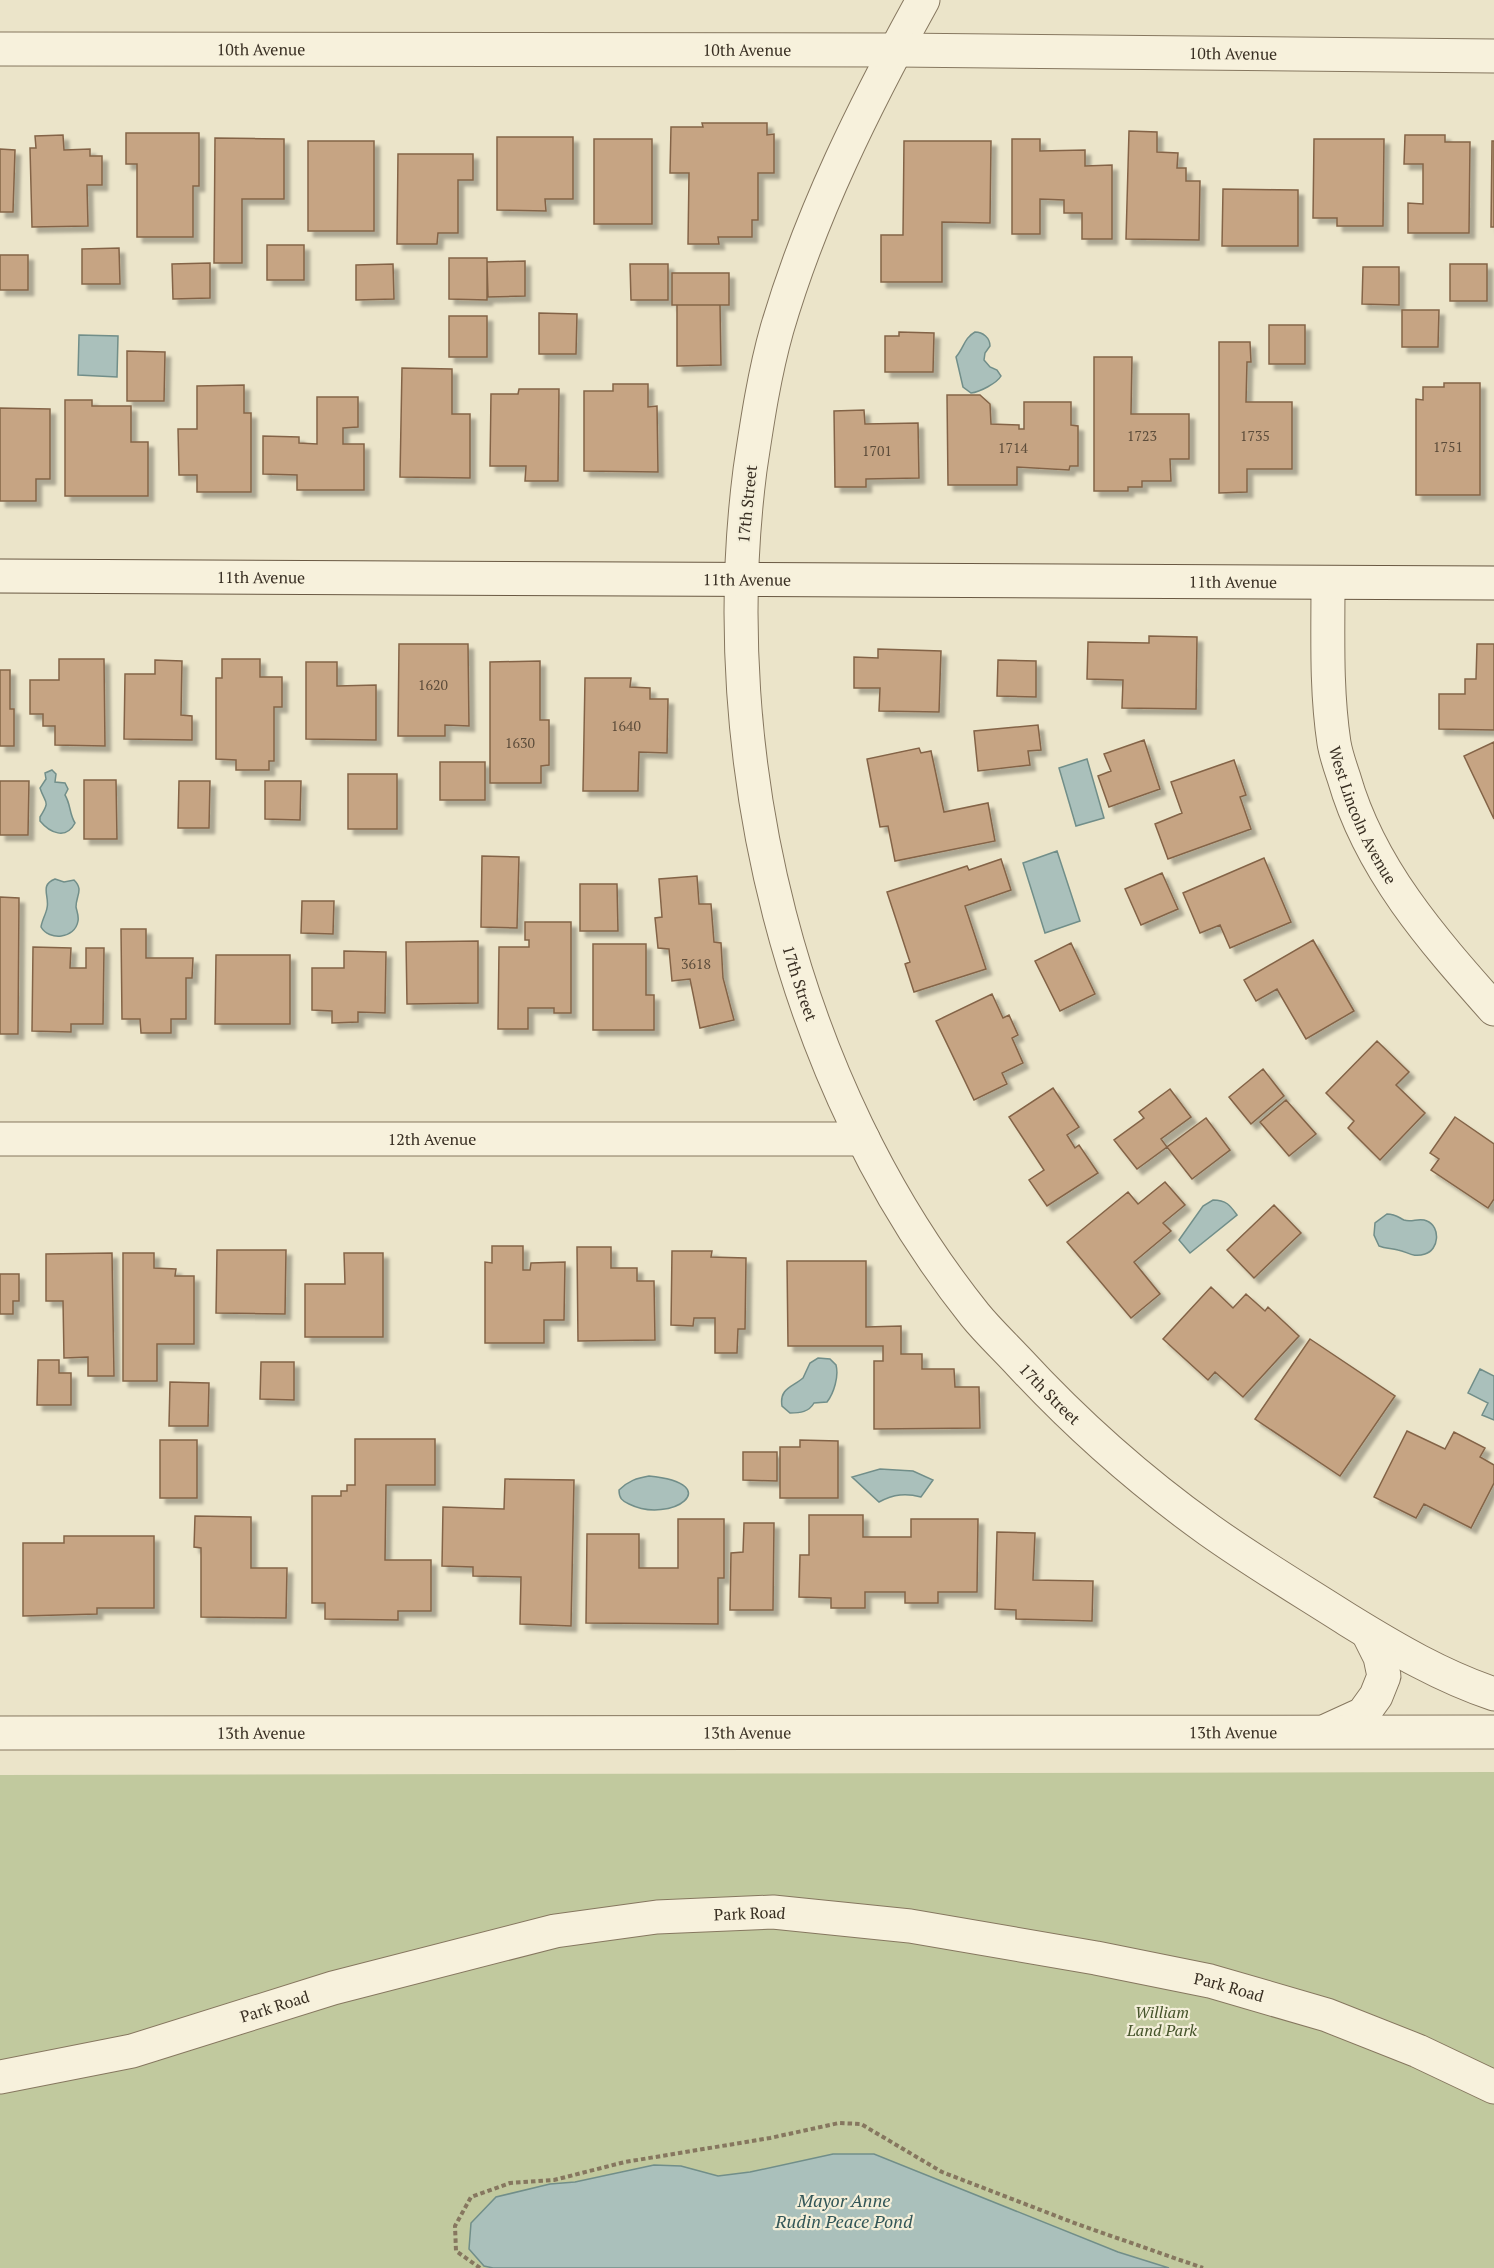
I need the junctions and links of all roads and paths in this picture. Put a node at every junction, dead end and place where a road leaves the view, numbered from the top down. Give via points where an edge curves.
1 (923, 0) edge
2 (0, 49) edge
3 (896, 50) junction
4 (1494, 56) edge
5 (0, 576) edge
6 (741, 579) junction
7 (1494, 583) edge
8 (1328, 584) junction
9 (1494, 1009) edge
10 (0, 1139) edge
11 (863, 1139) junction
12 (1368, 1633) junction
13 (1494, 1694) edge
14 (0, 1732) edge
15 (1323, 1732) junction
16 (1494, 1732) edge
17 (0, 2077) edge
18 (1494, 2087) edge
19 (480, 2268) edge
20 (1203, 2268) edge

1 - 3 street, 17th Street
2 - 3 street, 10th Avenue
3 - 4 street, 10th Avenue
3 - 6 street, 17th Street via 808,235 777,331 758,414
5 - 6 street, 11th Avenue
6 - 8 street, 11th Avenue
6 - 11 street, 17th Street via 741,671 750,770 773,887 799,982
7 - 8 street, 11th Avenue
8 - 9 street, West Lincoln Avenue via 1329,694 1334,745 1353,809 1378,862 1418,920
10 - 11 street, 12th Avenue
11 - 12 street, 17th Street via 909,1220 976,1316 1060,1406 1158,1494 1235,1549
12 - 13 street, 17th Street via 1421,1664
12 - 15 street via 1384,1676 1376,1696 1363,1714
14 - 15 street, 13th Avenue
15 - 16 street, 13th Avenue
17 - 18 street, Park Road via 132,2051 333,1988 555,1931 657,1917 773,1912 910,1926 1210,1981 1327,2016 1418,2051
19 - 20 path via 456,2251 455,2226 471,2197 510,2183 554,2180 625,2162 839,2123 861,2124 942,2172

